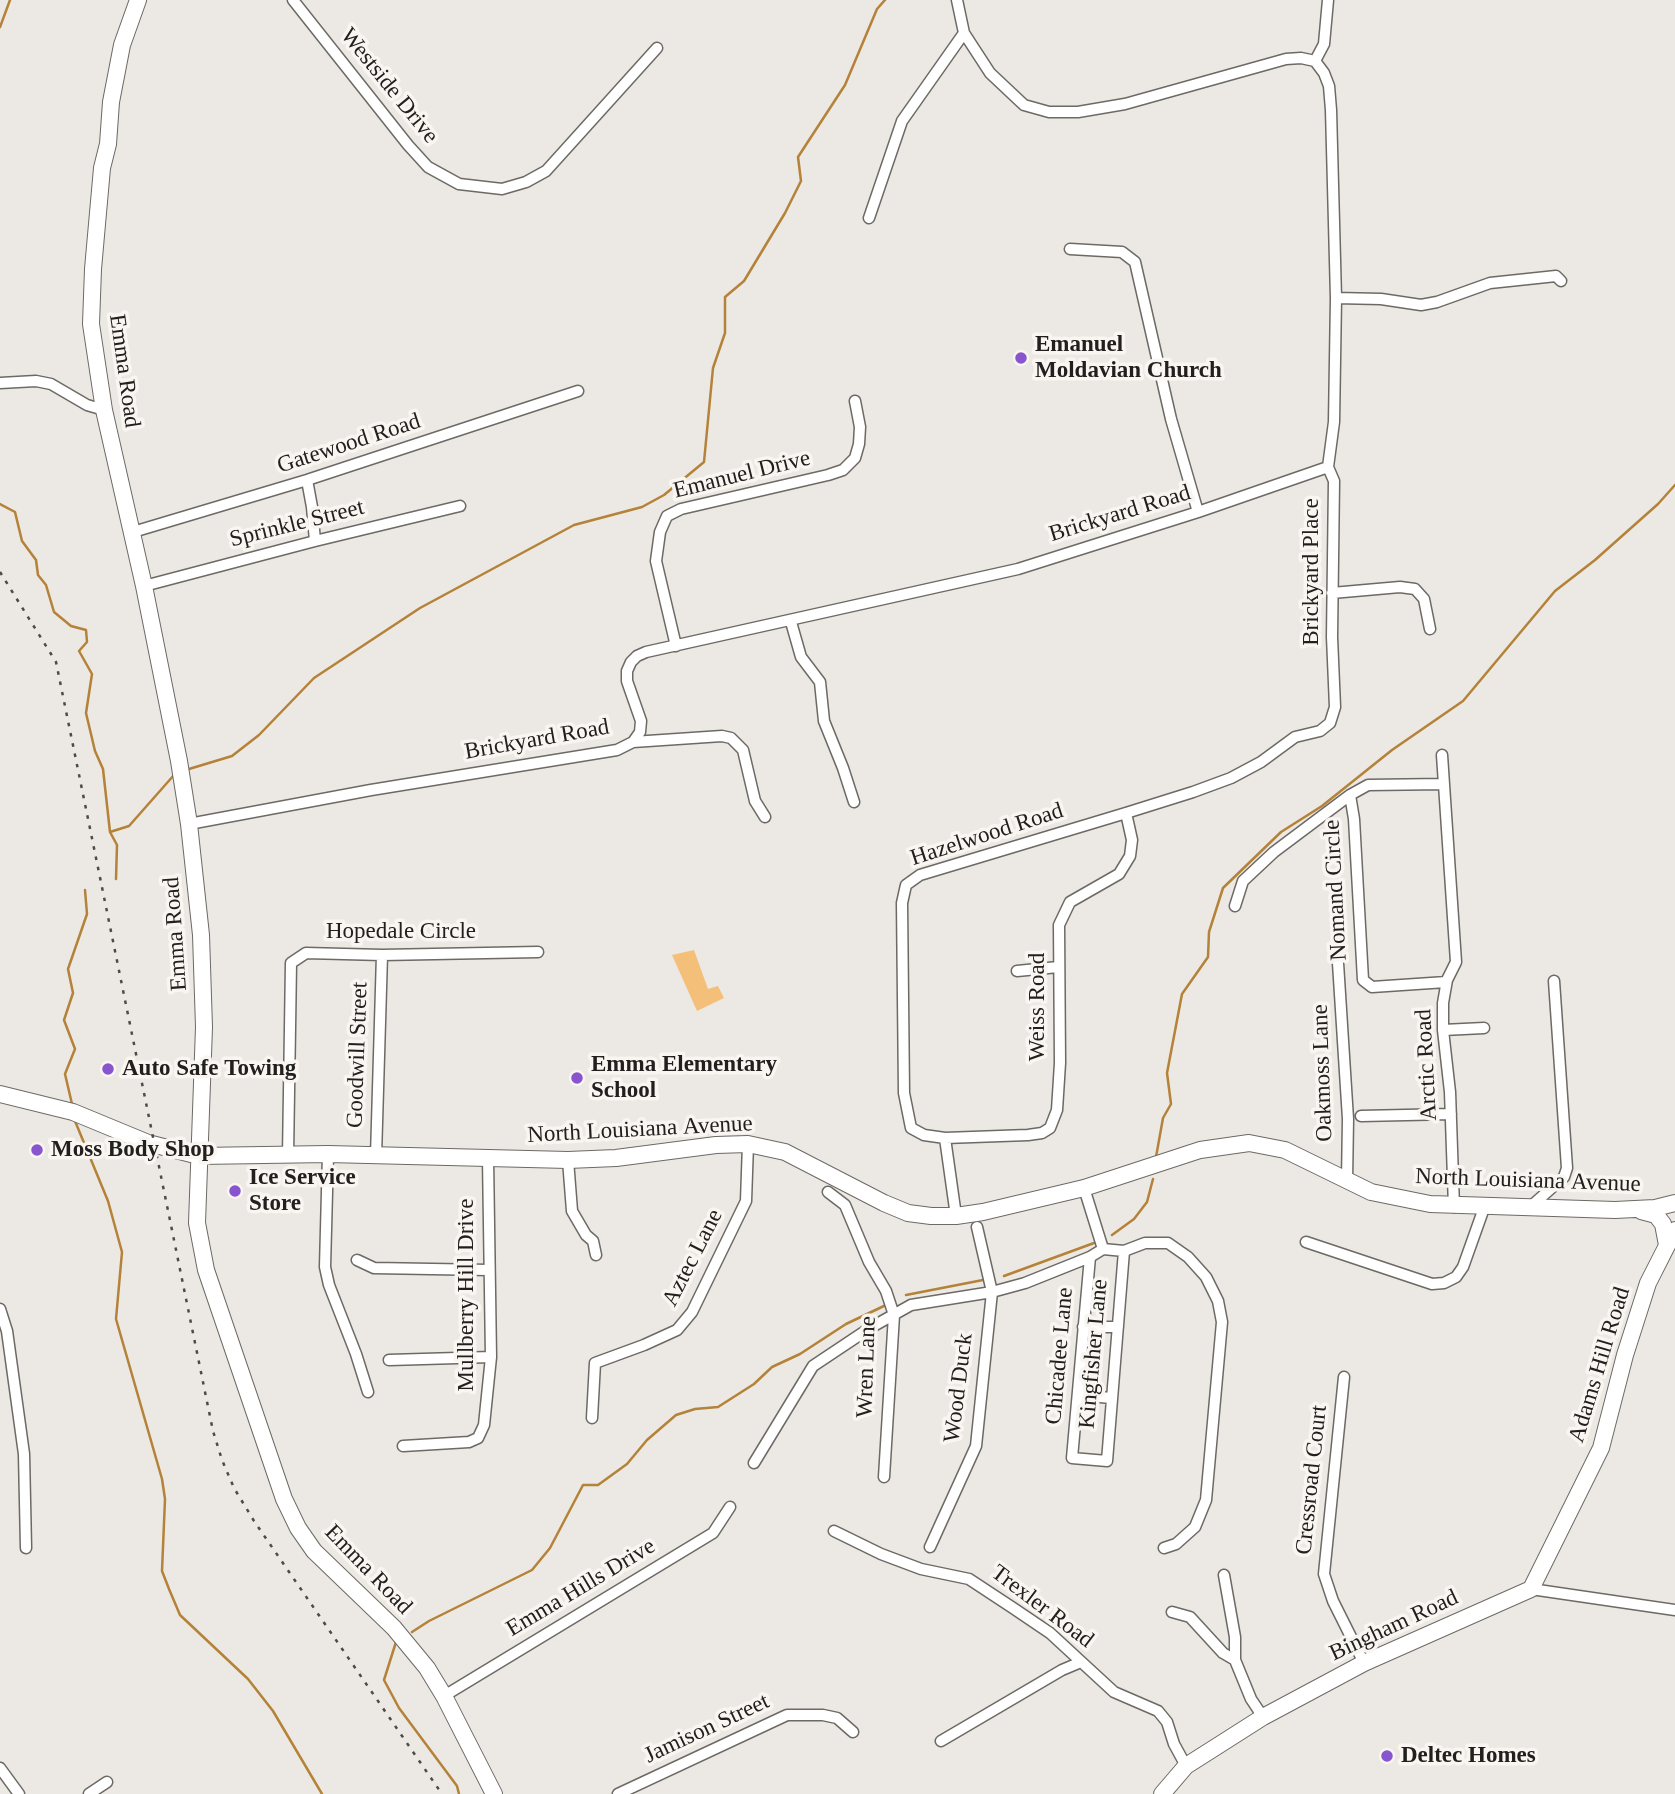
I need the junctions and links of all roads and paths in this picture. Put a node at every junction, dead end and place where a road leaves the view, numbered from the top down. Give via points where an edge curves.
1 (138, 0) edge
2 (293, 0) edge
3 (957, 0) edge
4 (1328, 0) edge
5 (964, 33) junction
6 (657, 48) dead end
7 (1315, 61) junction
8 (869, 218) dead end
9 (1070, 249) dead end
10 (1561, 281) dead end
11 (1336, 298) junction
12 (0, 383) edge
13 (578, 391) dead end
14 (855, 401) dead end
15 (104, 410) junction
16 (1328, 467) junction
17 (307, 480) junction
18 (460, 506) dead end
19 (1198, 512) junction
20 (133, 532) junction
21 (315, 541) junction
22 (144, 586) junction
23 (1332, 593) junction
24 (790, 622) junction
25 (1430, 629) dead end
26 (676, 646) junction
27 (1333, 679) joint
28 (633, 742) junction
29 (1443, 755) dead end
30 (1444, 784) junction
31 (1350, 795) junction
32 (854, 802) dead end
33 (1126, 813) junction
34 (765, 817) dead end
35 (189, 824) junction
36 (1235, 906) dead end
37 (538, 952) dead end
38 (382, 955) junction
39 (1338, 963) dead end
40 (1058, 967) junction
41 (1017, 971) dead end
42 (1554, 981) dead end
43 (1446, 982) junction
44 (1484, 1028) dead end
45 (1443, 1030) junction
46 (0, 1094) edge
47 (1451, 1114) junction
48 (1361, 1116) dead end
49 (945, 1138) junction
50 (748, 1144) junction
51 (328, 1154) junction
52 (199, 1156) junction
53 (288, 1156) junction
54 (376, 1156) junction
55 (488, 1158) junction
56 (568, 1160) junction
57 (1347, 1181) junction
58 (1084, 1188) junction
59 (828, 1192) dead end
60 (1675, 1203) edge
61 (1454, 1207) junction
62 (1484, 1208) junction
63 (1530, 1208) junction
64 (1632, 1209) junction
65 (956, 1216) junction
66 (977, 1227) dead end
67 (1671, 1237) edge
68 (1306, 1242) dead end
69 (1104, 1249) junction
70 (1124, 1251) junction
71 (596, 1255) dead end
72 (1090, 1257) junction
73 (357, 1260) dead end
74 (489, 1270) junction
75 (992, 1292) junction
76 (0, 1309) edge
77 (894, 1315) junction
78 (1083, 1327) junction
79 (1118, 1328) junction
80 (491, 1357) junction
81 (389, 1360) dead end
82 (1344, 1377) dead end
83 (368, 1392) dead end
84 (1078, 1395) junction
85 (1111, 1398) junction
86 (592, 1418) dead end
87 (403, 1446) dead end
88 (1107, 1461) joint
89 (754, 1463) dead end
90 (884, 1477) dead end
91 (730, 1507) dead end
92 (834, 1531) dead end
93 (930, 1547) dead end
94 (1164, 1548) dead end
95 (26, 1549) dead end
96 (1224, 1575) dead end
97 (1531, 1589) junction
98 (1675, 1610) edge
99 (1172, 1612) dead end
100 (1235, 1660) junction
101 (1081, 1662) junction
102 (1364, 1663) junction
103 (444, 1696) junction
104 (1263, 1717) junction
105 (853, 1732) dead end
106 (941, 1741) dead end
107 (1186, 1766) junction
108 (0, 1768) edge
109 (107, 1782) dead end
110 (19, 1794) edge
111 (89, 1794) edge
112 (494, 1794) edge
113 (618, 1794) edge
114 (1162, 1794) edge

1 - 15 street, Emma Road via 122,45 111,102 93,269 91,324
2 - 6 street, Westside Drive via 408,145 428,167 459,184 502,189 545,171
3 - 5 street
4 - 7 street via 1327,33
5 - 7 street via 990,73 1024,105 1049,112 1125,104 1286,59
5 - 8 street via 902,121
7 - 11 street via 1329,86 1332,110
9 - 19 street via 1122,252 1135,262
10 - 11 street via 1556,276 1499,281 1421,305
11 - 16 street via 1334,422
12 - 15 street via 51,384
13 - 17 street, Gatewood Road
14 - 26 street, Emanuel Drive via 859,444 855,458 843,470 667,516 656,556
15 - 20 street, Emma Road
16 - 19 street, Brickyard Road
16 - 23 street, Brickyard Place via 1334,481
17 - 20 street, Gatewood Road
17 - 21 street
18 - 21 street, Sprinkle Street
19 - 24 street, Brickyard Road via 1017,569
20 - 22 street, Emma Road
21 - 22 street, Sprinkle Street
22 - 35 street, Emma Road
23 - 25 street via 1400,586 1416,589 1424,599
23 - 27 street, Brickyard Place
24 - 26 street, Brickyard Road
24 - 32 street via 801,657 820,682 824,722
26 - 28 street, Brickyard Road via 646,652 631,662 627,681 641,721
27 - 33 street, Hazelwood Road via 1335,707 1330,723 1320,731 1295,737 1231,778
28 - 34 street via 731,738 743,750 755,801
28 - 35 street, Brickyard Road via 617,750
29 - 30 street, Arctic Road
30 - 31 street via 1368,785
30 - 43 street, Arctic Road via 1455,962
31 - 36 street via 1243,881
31 - 43 street, Nomand Circle via 1363,981 1372,986
33 - 40 street, Weiss Road via 1130,856 1119,874 1070,902 1059,925
33 - 49 street, Hazelwood Road via 920,875 906,885 902,904 904,1093 911,1128
35 - 52 street, Emma Road via 201,935 204,1027
37 - 38 street, Hopedale Circle
38 - 53 street, Hopedale Circle via 306,953 291,962
38 - 54 street, Goodwill Street
39 - 57 street, Oakmoss Lane via 1348,1119
40 - 41 street
40 - 49 street, Weiss Road via 1060,1063 1057,1110 1050,1128 1028,1135
42 - 63 street via 1567,1168 1565,1177
43 - 45 street, Arctic Road
44 - 45 street
45 - 47 street, Arctic Road
46 - 52 street, North Louisiana Avenue via 73,1112 153,1145
47 - 48 street
47 - 61 street, Arctic Road
49 - 65 street
50 - 56 street, North Louisiana Avenue
50 - 65 street, North Louisiana Avenue via 785,1152 908,1213
50 - 86 street, Aztec Lane via 746,1201 692,1312 677,1330 595,1363
51 - 53 street, North Louisiana Avenue
51 - 54 street, North Louisiana Avenue
51 - 83 street via 325,1267
52 - 53 street, North Louisiana Avenue
52 - 103 street, Emma Road via 197,1223 207,1276 284,1499 314,1551 394,1628
54 - 55 street, North Louisiana Avenue
55 - 56 street, North Louisiana Avenue
55 - 74 street, Mullberry Hill Drive
56 - 71 street via 572,1211 593,1241
57 - 58 street, North Louisiana Avenue via 1285,1150 1249,1143 1200,1150
57 - 61 street, North Louisiana Avenue via 1371,1192
58 - 65 street, North Louisiana Avenue
58 - 69 street
59 - 77 street, Wren Lane via 845,1205
60 - 64 street, North Louisiana Avenue
61 - 62 street, North Louisiana Avenue
62 - 63 street, North Louisiana Avenue
62 - 68 street via 1463,1267 1444,1283 1432,1284
63 - 64 street, North Louisiana Avenue
64 - 67 street via 1656,1215
66 - 75 street, Wood Duck
67 - 97 street, Adams Hill Road via 1648,1283 1601,1448
69 - 70 street
69 - 72 street
70 - 79 street, Kingfisher Lane
70 - 94 street via 1145,1243 1168,1243 1188,1257 1206,1277 1222,1322 1206,1500 1195,1527 1177,1544
72 - 75 street
72 - 78 street, Chicadee Lane
73 - 74 street via 374,1268
74 - 80 street, Mullberry Hill Drive
75 - 77 street via 911,1305
75 - 93 street, Wood Duck via 976,1446
76 - 95 street via 24,1454
77 - 89 street via 813,1366
77 - 90 street, Wren Lane
78 - 79 street
78 - 84 street, Chicadee Lane
79 - 85 street, Kingfisher Lane
80 - 81 street
80 - 87 street, Mullberry Hill Drive via 484,1425 478,1438
82 - 102 street, Cressroad Court via 1324,1574
84 - 85 street
84 - 88 street, Chicadee Lane via 1072,1458
85 - 88 street, Kingfisher Lane
91 - 103 street, Emma Hills Drive via 713,1533
92 - 101 street, Trexler Road via 920,1569 969,1579 1050,1633
96 - 100 street
97 - 98 street
97 - 102 street, Bingham Road
99 - 100 street via 1190,1617
100 - 104 street
101 - 106 street
101 - 107 street, Trexler Road via 1114,1692 1158,1711
102 - 104 street, Bingham Road
103 - 112 street, Emma Road
104 - 107 street, Bingham Road
105 - 113 street, Jamison Street via 836,1718 787,1715
107 - 114 street, Bingham Road
108 - 110 street
109 - 111 street

